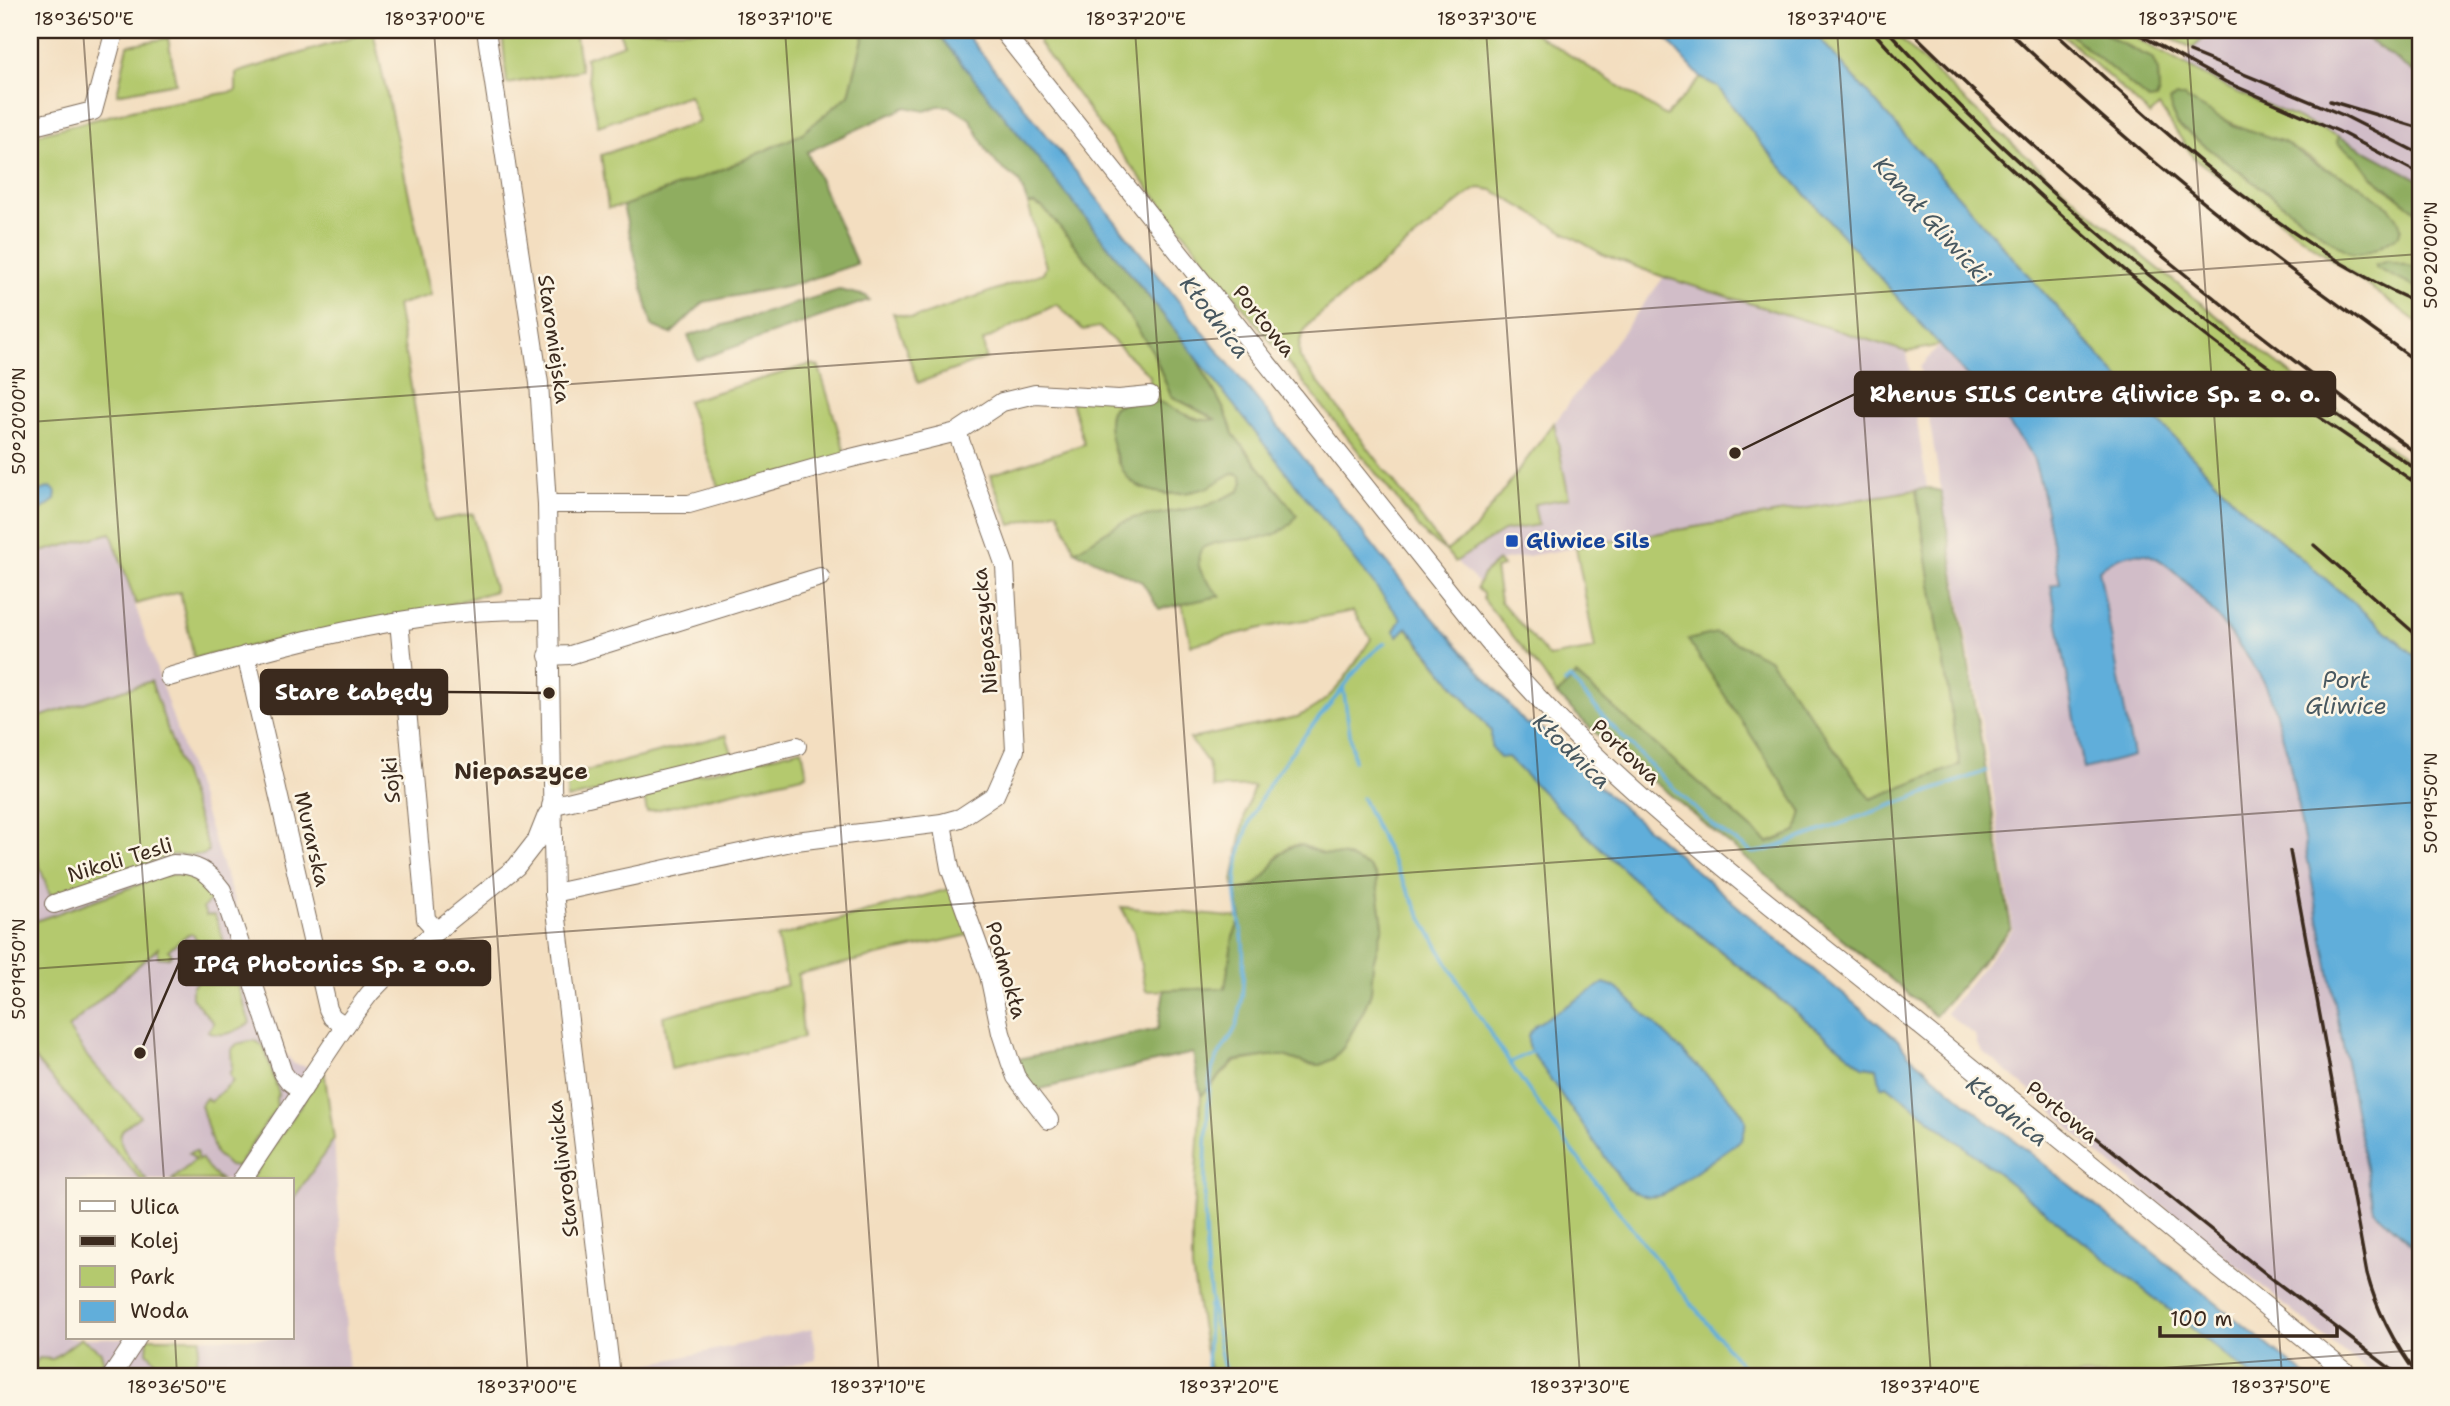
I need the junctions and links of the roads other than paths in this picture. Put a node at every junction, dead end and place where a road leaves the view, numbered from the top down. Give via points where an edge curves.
1 (115, 30) edge
2 (486, 30) edge
3 (1002, 30) edge
4 (30, 127) edge
5 (1150, 396) dead end
6 (957, 432) junction
7 (547, 504) junction
8 (820, 577) dead end
9 (548, 610) junction
10 (399, 621) junction
11 (246, 655) junction
12 (548, 656) junction
13 (169, 677) dead end
14 (797, 746) dead end
15 (551, 806) junction
16 (942, 822) junction
17 (519, 864) junction
18 (552, 866) junction
19 (554, 893) junction
20 (54, 904) dead end
21 (436, 930) junction
22 (560, 957) joint
23 (345, 1026) junction
24 (302, 1091) junction
25 (1049, 1120) dead end
26 (243, 1178) edge
27 (136, 1340) edge
28 (112, 1376) edge
29 (611, 1376) edge
30 (2351, 1376) edge

1 - 4 street via 93,111
2 - 7 street, Staromiejska via 539,383
3 - 30 street, Portowa via 1489,641 1585,745 1699,847
5 - 6 street via 1119,399 1035,394 1002,402
6 - 7 street via 689,504
6 - 16 street, Niepaszycka via 1005,566 1015,750 995,795 960,818
7 - 9 street, Staromiejska
8 - 12 street via 570,655
9 - 10 street via 473,612
9 - 12 street, Staromiejska
10 - 11 street
10 - 21 street, Sojki via 426,919
11 - 13 street
11 - 23 street, Murarska via 328,1009 331,1017
12 - 15 street, Staromiejska
14 - 15 street
15 - 17 street
15 - 18 street, Staromiejska
16 - 19 street, Niepaszycka via 796,841
16 - 25 street, Podmokła via 950,868 989,975 1010,1061 1016,1077
17 - 18 street via 530,856 545,858
17 - 21 street
18 - 19 street, Staromiejska
19 - 22 street, Staromiejska
20 - 24 street, Nikoli Tesli via 173,864 203,869 222,890 284,1073
21 - 23 street via 388,973
22 - 29 street, Starogliwicka
23 - 24 street
24 - 26 street
27 - 28 street

